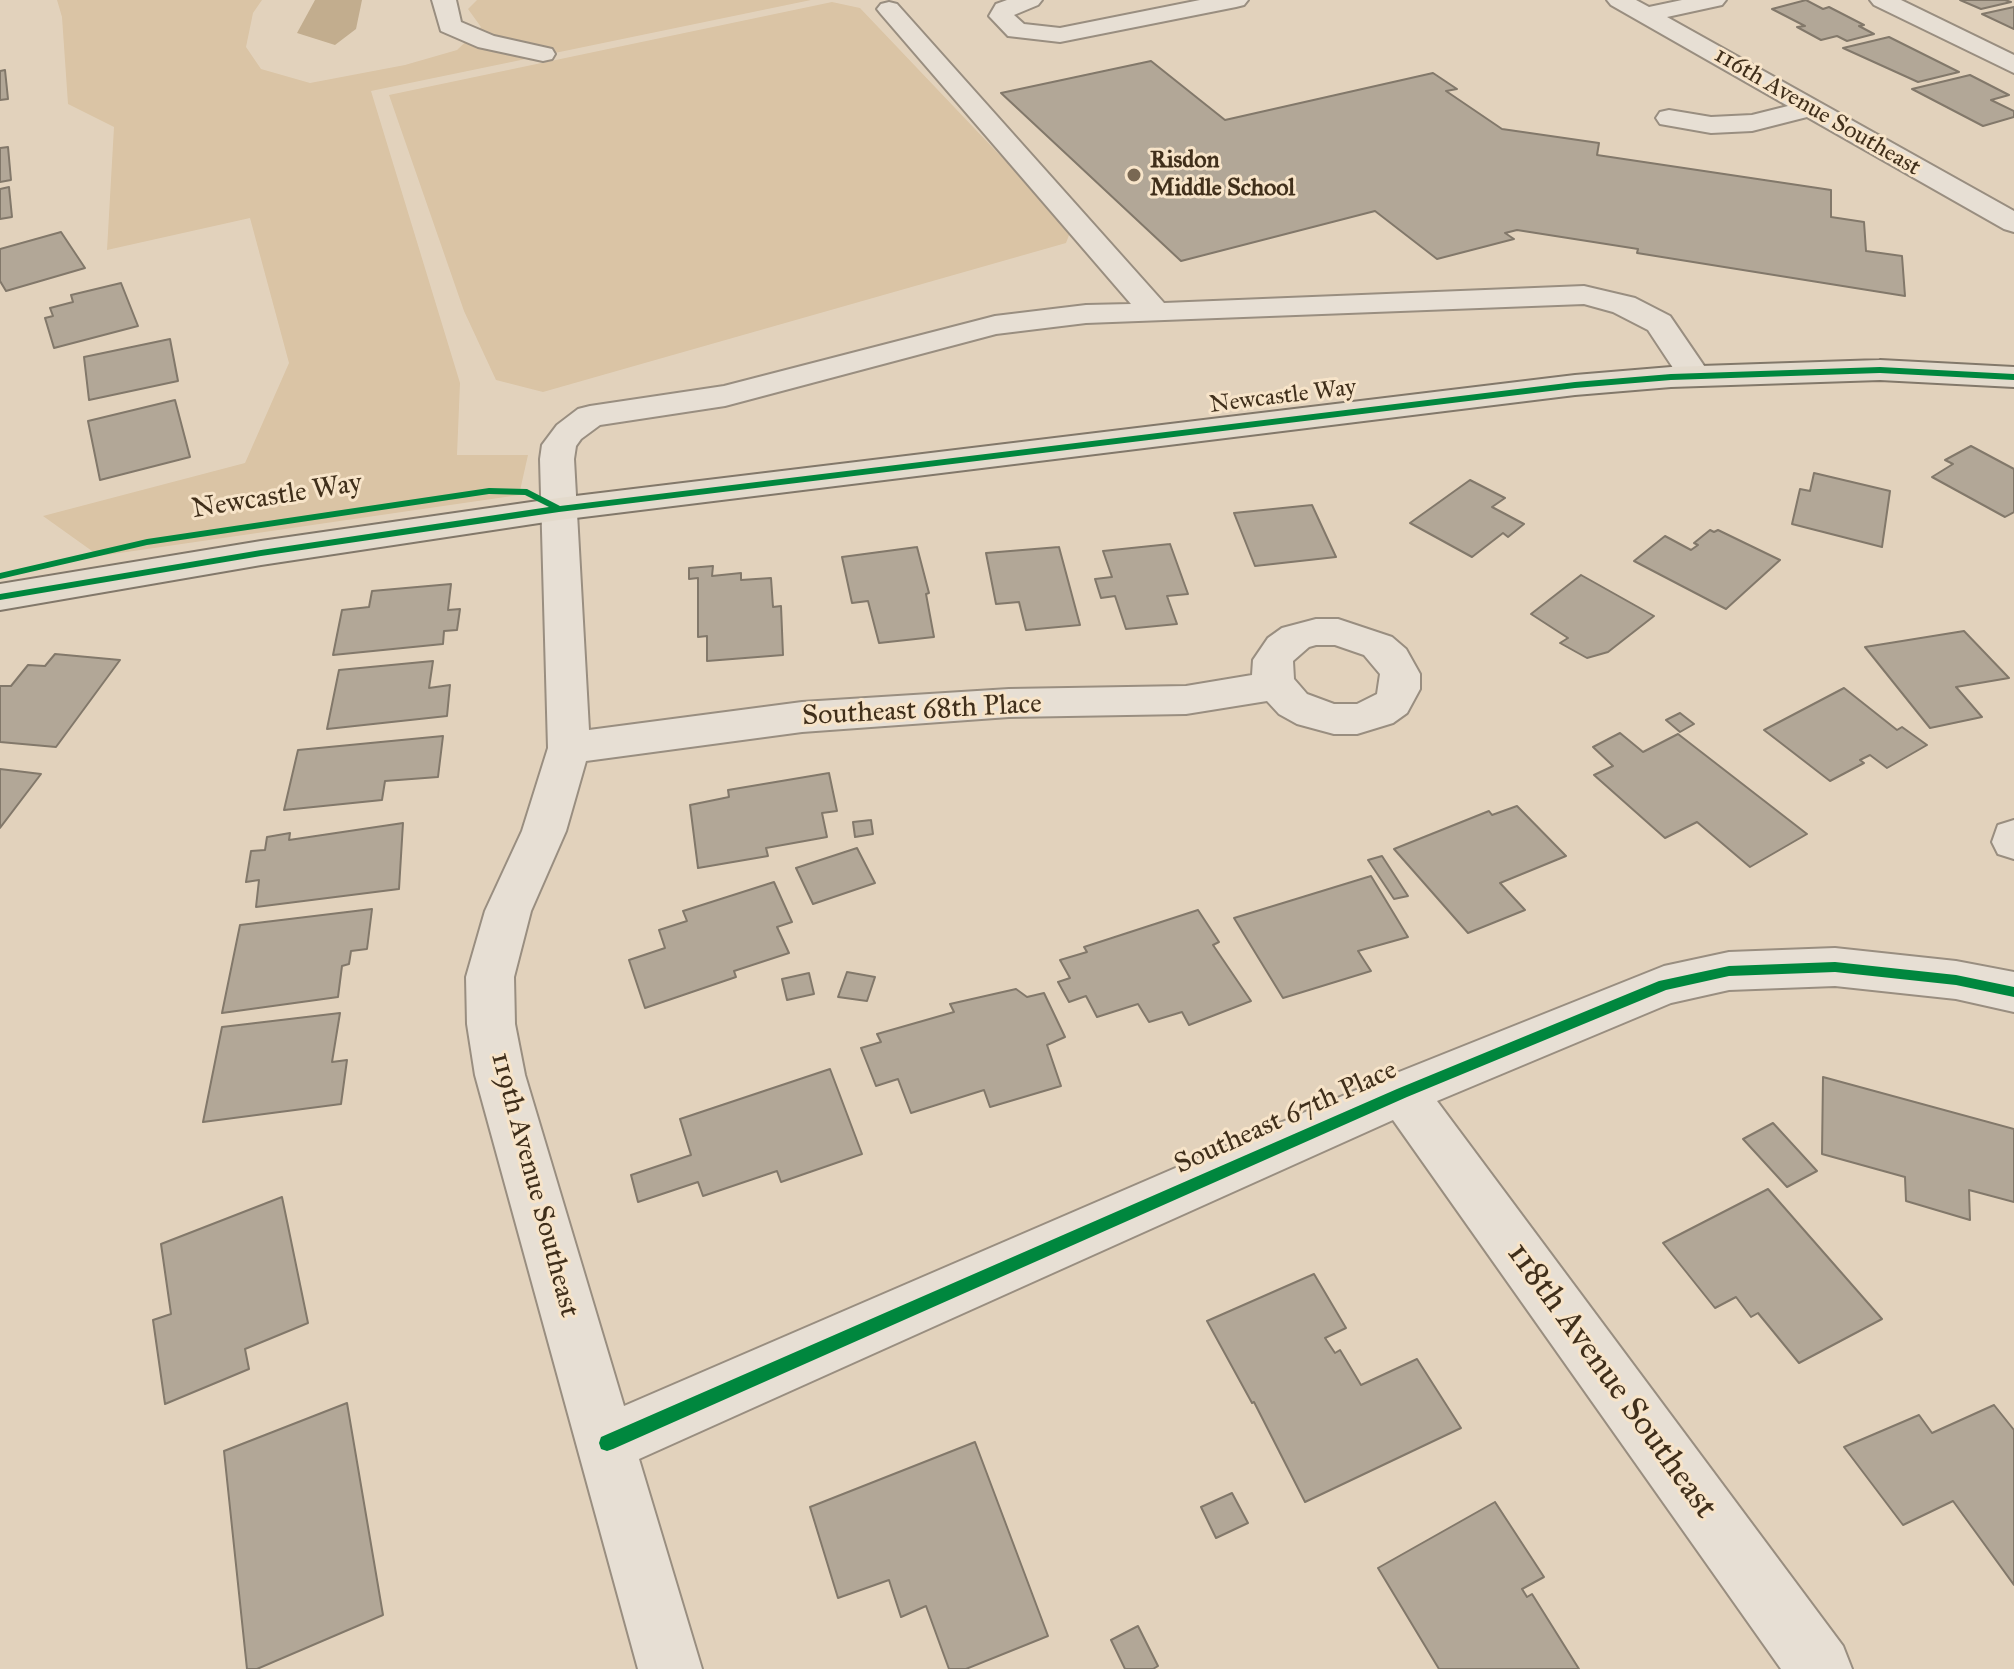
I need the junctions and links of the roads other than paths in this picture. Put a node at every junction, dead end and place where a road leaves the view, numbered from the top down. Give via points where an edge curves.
1 (444, 0) edge
2 (1030, 0) edge
3 (1236, 0) edge
4 (1619, 0) edge
5 (1714, 0) edge
6 (1882, 0) edge
7 (889, 9) dead end
8 (1646, 15) junction
9 (543, 54) dead end
10 (2014, 65) edge
11 (1811, 108) junction
12 (1669, 118) dead end
13 (2014, 223) edge
14 (1156, 313) junction
15 (1695, 376) junction
16 (2014, 377) edge
17 (559, 509) junction
18 (0, 576) edge
19 (0, 597) edge
20 (1276, 685) junction
21 (569, 748) junction
22 (2014, 992) edge
23 (1402, 1093) junction
24 (607, 1443) junction
25 (670, 1669) edge
26 (1820, 1669) edge

1 - 9 street via 450,26 487,42
2 - 3 street via 1004,9 1001,16 1017,31 1060,35
4 - 8 street, 116th Avenue Southeast
5 - 8 street
6 - 10 street
7 - 14 street
8 - 11 street, 116th Avenue Southeast
11 - 12 street via 1752,123 1711,125
11 - 13 street, 116th Avenue Southeast
14 - 15 street, 119th Avenue Southeast via 1584,295 1624,305 1659,323
14 - 17 street, 119th Avenue Southeast via 1086,314 995,325 725,396 590,416 559,445
15 - 16 main road, Newcastle Way via 1880,370
15 - 17 main road, Newcastle Way via 1289,418
17 - 18 main road, Newcastle Way via 527,492 489,491 147,542
17 - 19 main road, Newcastle Way
17 - 21 street, 119th Avenue Southeast
20 - 20 street via 1293,704 1312,714 1357,719 1393,703 1400,689 1402,653 1338,632 1296,637 1273,660
20 - 21 street, Southeast 68th Place via 1186,700 1009,703 802,717
21 - 24 street, 119th Avenue Southeast via 544,831 508,911 490,977 491,1024 500,1075
22 - 23 street, Southeast 67th Place via 1835,967 1729,971 1664,985
23 - 24 street, Southeast 67th Place
23 - 26 street, 118th Avenue Southeast
24 - 25 street, 119th Avenue Southeast

